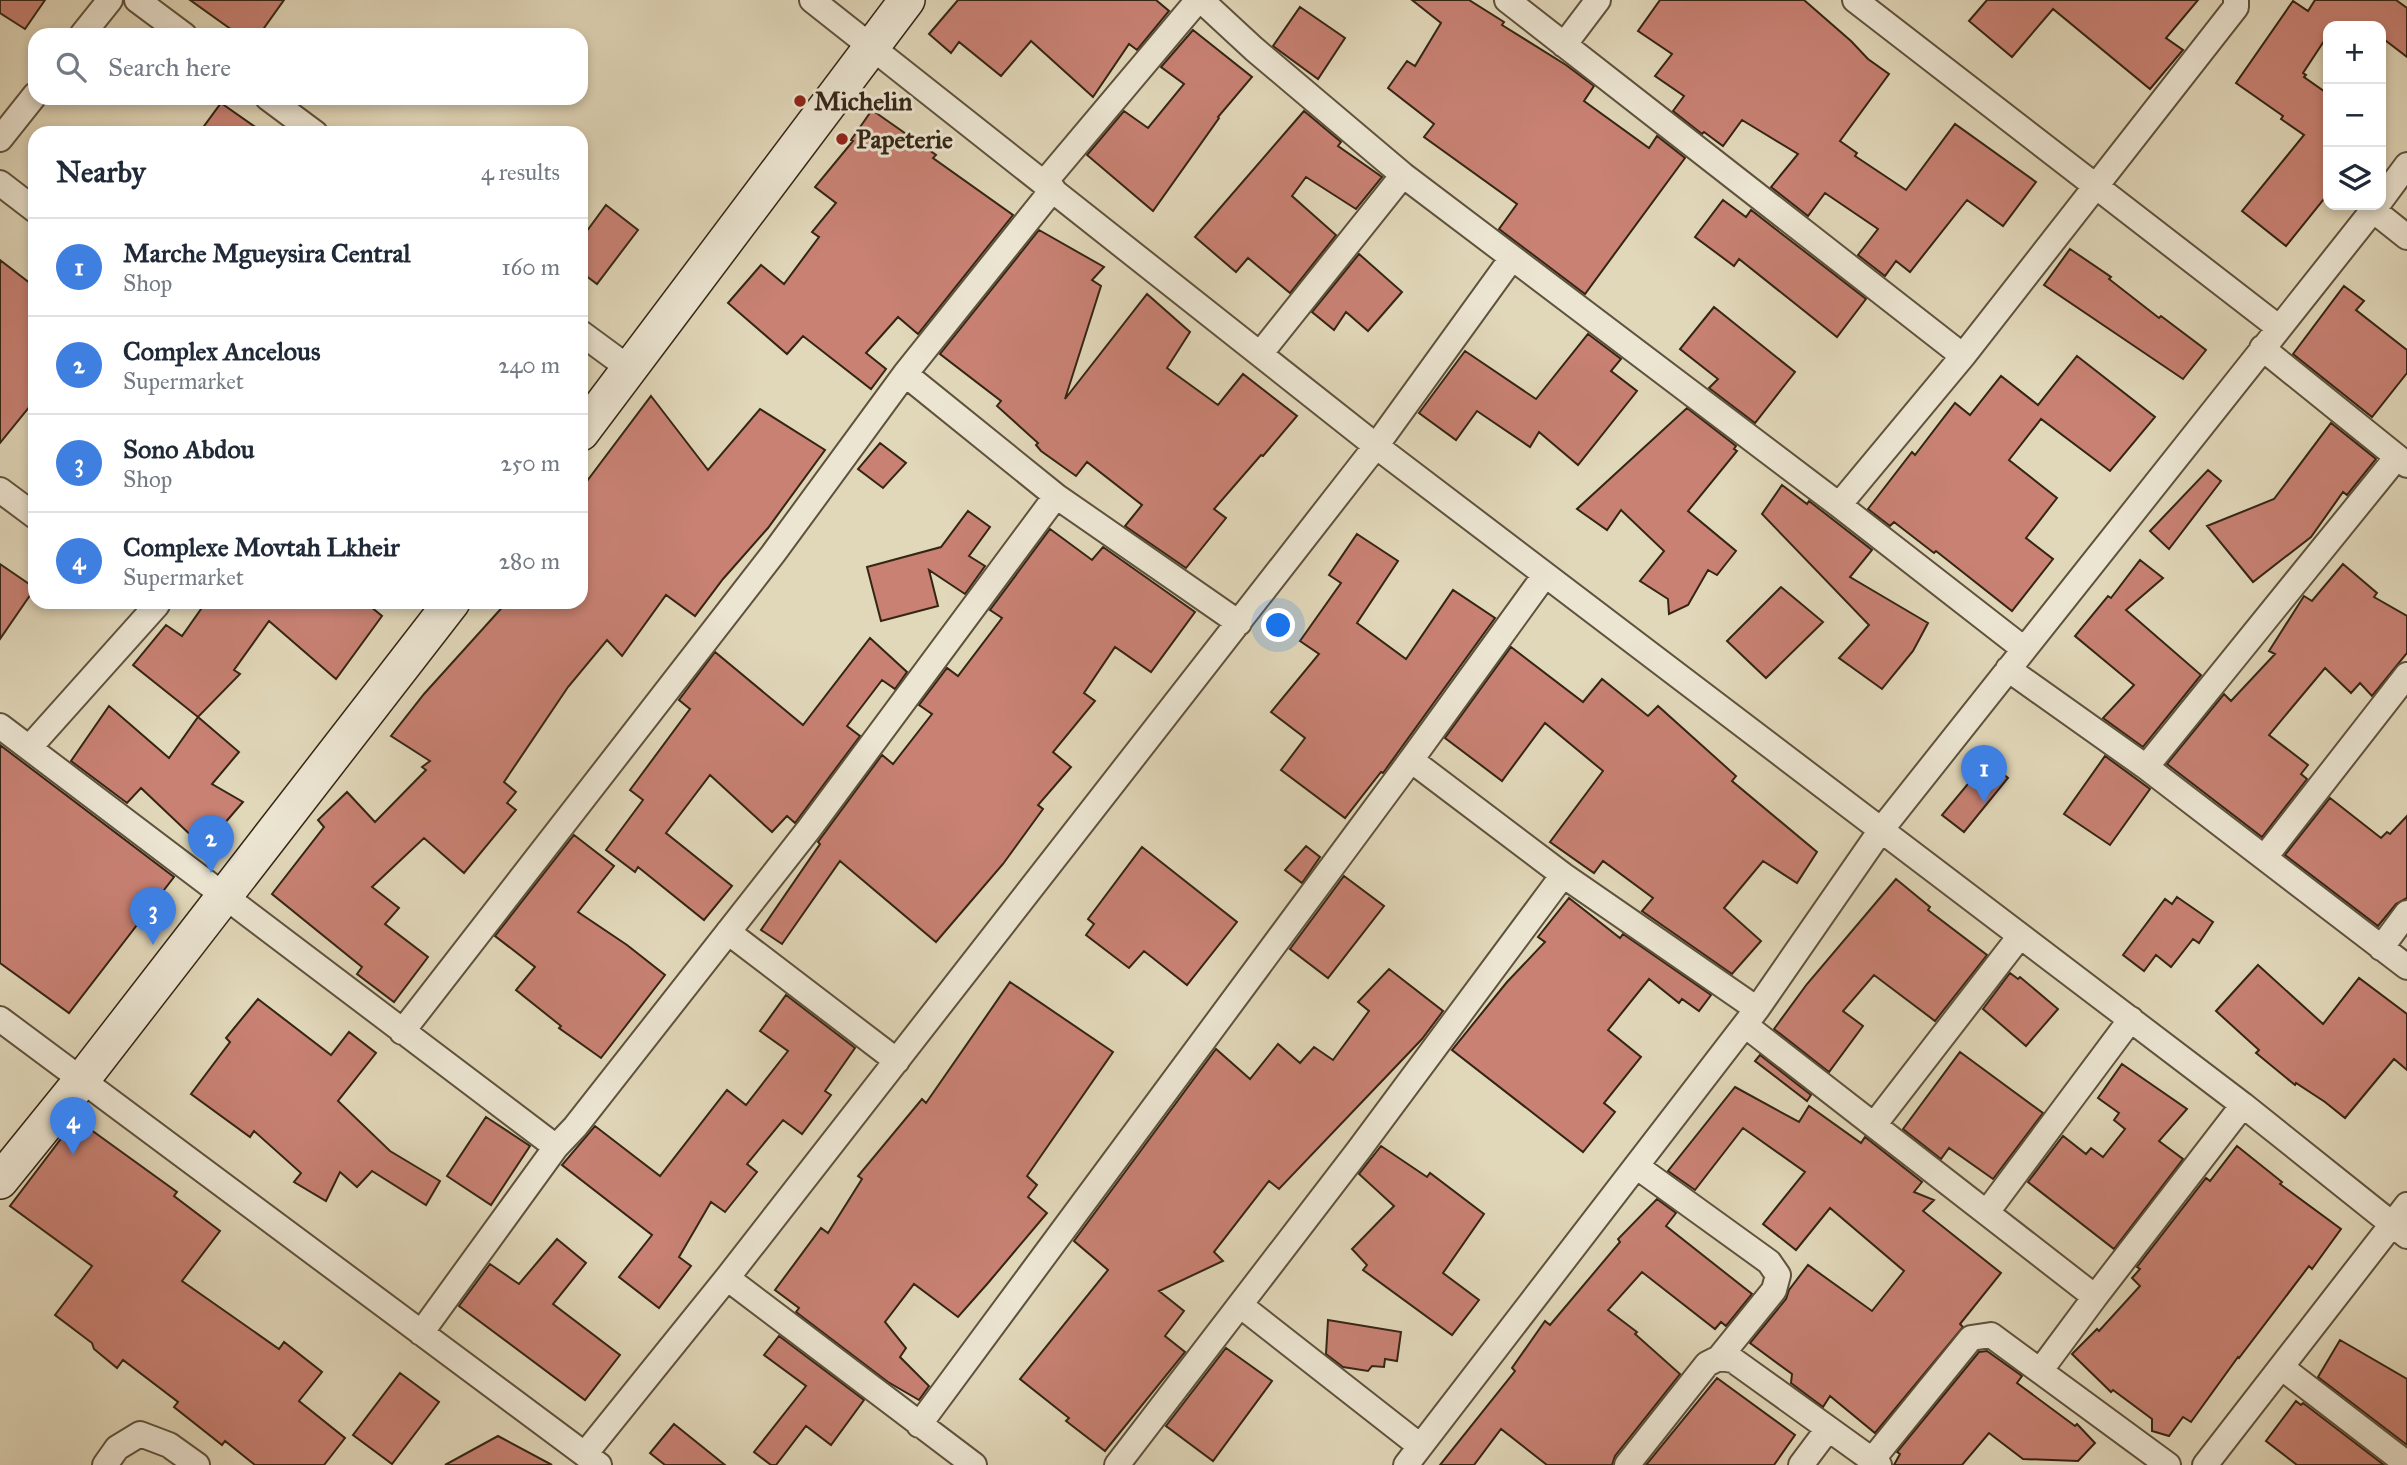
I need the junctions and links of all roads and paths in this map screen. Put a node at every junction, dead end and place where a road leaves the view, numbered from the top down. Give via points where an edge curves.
1 (110, 0) edge
2 (137, 0) edge
3 (813, 0) edge
4 (907, 0) edge
5 (1200, 0) edge
6 (1507, 0) edge
7 (1598, 0) edge
8 (1855, 0) edge
9 (2236, 0) edge
10 (88, 28) edge
11 (175, 28) edge
12 (1564, 45) junction
13 (871, 47) junction
14 (28, 104) edge
15 (277, 105) edge
16 (306, 126) edge
17 (0, 139) edge
18 (2407, 165) edge
19 (1403, 174) junction
20 (0, 183) edge
21 (1048, 186) junction
22 (2096, 187) junction
23 (2386, 193) edge
24 (28, 205) edge
25 (2373, 210) edge
26 (2382, 210) edge
27 (2407, 237) edge
28 (1511, 258) junction
29 (2278, 327) junction
30 (588, 337) edge
31 (2262, 348) junction
32 (1260, 354) junction
33 (1962, 356) junction
34 (630, 369) junction
35 (905, 374) junction
36 (588, 424) edge
37 (1376, 446) junction
38 (2402, 461) edge
39 (0, 490) edge
40 (1056, 496) junction
41 (1839, 505) junction
42 (28, 511) edge
43 (1545, 575) junction
44 (151, 609) edge
45 (447, 609) edge
46 (1238, 623) junction
47 (2024, 649) junction
48 (2008, 669) junction
49 (2407, 674) edge
50 (0, 726) edge
51 (29, 748) junction
52 (1411, 760) junction
53 (2146, 767) junction
54 (1881, 830) junction
55 (2264, 857) junction
56 (1563, 875) junction
57 (223, 897) junction
58 (2407, 913) edge
59 (728, 932) junction
60 (2020, 936) junction
61 (2381, 948) junction
62 (2407, 967) edge
63 (1751, 1017) junction
64 (0, 1019) edge
65 (2131, 1019) junction
66 (402, 1032) junction
67 (897, 1061) junction
68 (81, 1081) junction
69 (2243, 1105) junction
70 (1874, 1125) junction
71 (556, 1147) junction
72 (1636, 1166) junction
73 (0, 1181) edge
74 (1987, 1212) junction
75 (2402, 1222) edge
76 (727, 1279) junction
77 (2095, 1297) junction
78 (1240, 1305) junction
79 (421, 1333) junction
80 (1718, 1358) junction
81 (2281, 1367) junction
82 (2040, 1371) junction
83 (919, 1424) junction
84 (1828, 1429) junction
85 (1413, 1456) edge
86 (592, 1460) edge
87 (1876, 1462) edge
88 (2407, 1464) edge
89 (105, 1465) edge
90 (197, 1465) edge
91 (974, 1465) edge
92 (1117, 1465) edge
93 (1626, 1465) edge
94 (1801, 1465) edge
95 (2168, 1465) edge
96 (2205, 1465) edge

1 - 10 street
2 - 11 street
3 - 13 street
4 - 13 street
5 - 19 street
5 - 21 street
6 - 12 street
7 - 12 street
8 - 22 street
9 - 22 street
12 - 33 street
13 - 21 street
13 - 34 street
14 - 17 street
15 - 16 street
18 - 23 street
19 - 28 street
19 - 32 street
20 - 24 street
21 - 32 street
21 - 35 street
22 - 29 street
22 - 33 street
25 - 29 street
26 - 27 street
28 - 37 street
28 - 41 street
29 - 31 street
30 - 34 street
31 - 38 street
31 - 47 street
32 - 37 street
33 - 41 street
34 - 36 street
35 - 40 street
35 - 66 street via 773,554
37 - 43 street
37 - 46 street
38 - 53 street
39 - 42 street
40 - 46 street
40 - 59 street
41 - 47 street
43 - 52 street
43 - 54 street
44 - 51 street
45 - 57 street
46 - 67 street
47 - 48 street
48 - 53 street
48 - 54 street
49 - 55 street
50 - 51 street
51 - 57 street
52 - 56 street
52 - 83 street
53 - 55 street
54 - 60 street
54 - 63 street
55 - 61 street
56 - 63 street
56 - 78 street
57 - 66 street
57 - 68 street
58 - 61 street
59 - 67 street
59 - 71 street
60 - 65 street
60 - 70 street
61 - 62 street
63 - 70 street
63 - 72 street
64 - 68 street
65 - 69 street
65 - 74 street
66 - 71 street
67 - 76 street
68 - 73 street
68 - 79 street
69 - 75 street
69 - 77 street
70 - 74 street
71 - 79 street
72 - 80 street via 1769,1262 1778,1275 1774,1290
72 - 85 street
74 - 77 street
75 - 81 street
76 - 83 street
76 - 86 street
77 - 82 street
78 - 85 street
78 - 92 street
79 - 86 street
80 - 84 street via 1733,1360
80 - 93 street via 1707,1364
81 - 88 street
81 - 96 street
82 - 87 street via 1991,1335 1971,1338
82 - 95 street
83 - 91 street
84 - 87 street
84 - 94 street
89 - 90 street via 117,1448 140,1434 169,1445

